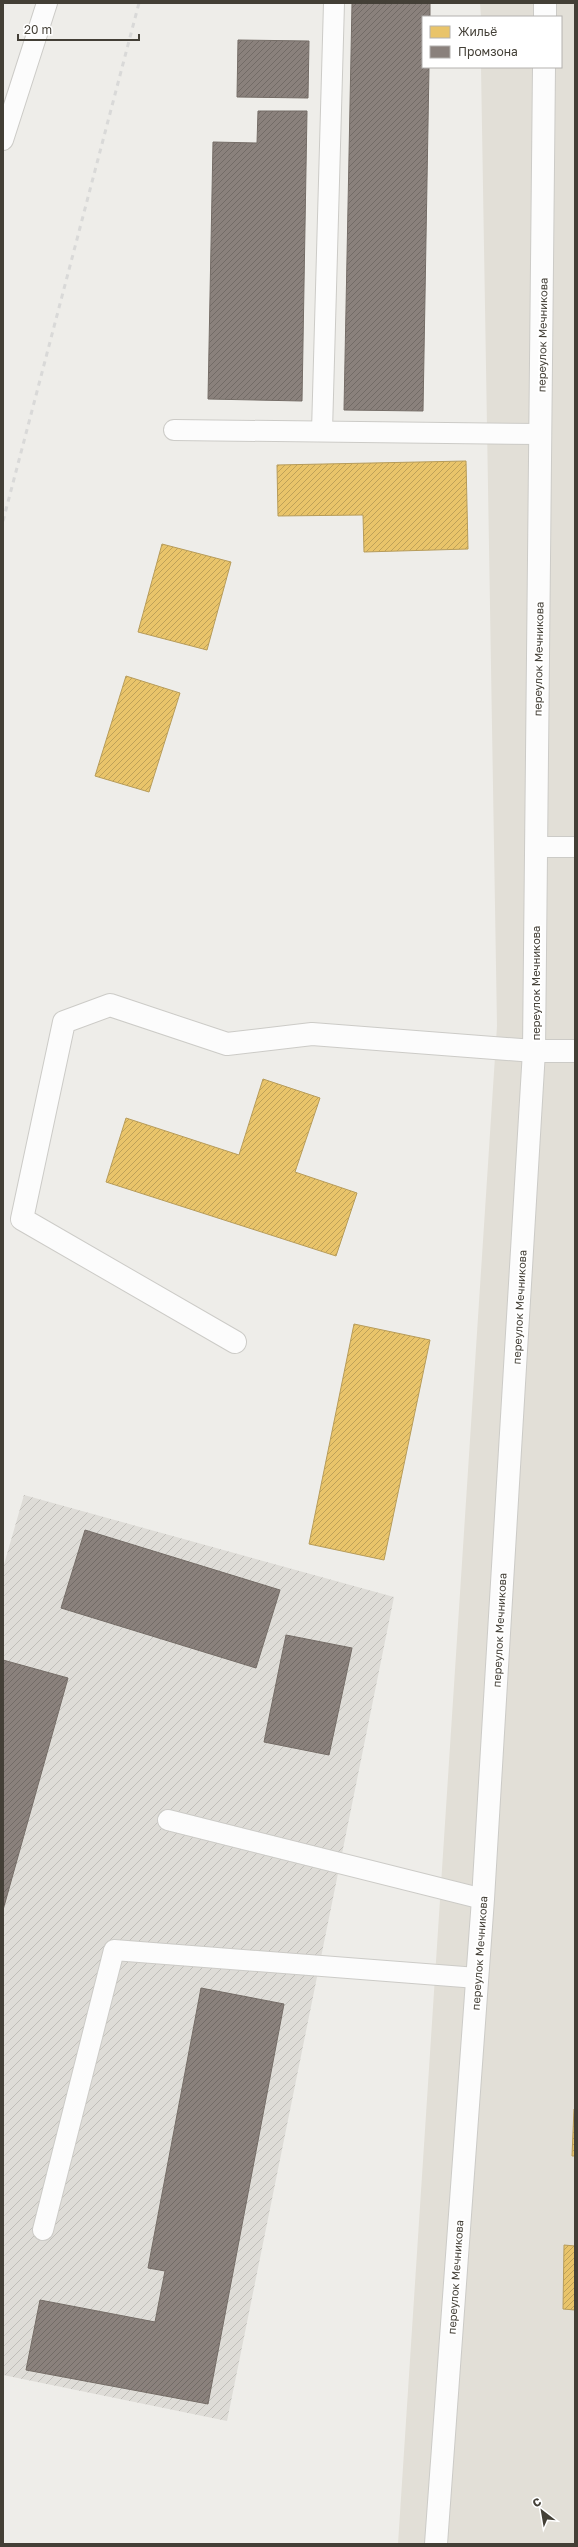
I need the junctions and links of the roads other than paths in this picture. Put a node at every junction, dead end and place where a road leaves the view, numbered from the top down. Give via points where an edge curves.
1 (47, 3) edge
2 (334, 3) edge
3 (545, 3) edge
4 (545, 16) edge
5 (544, 68) edge
6 (3, 140) edge
7 (174, 430) dead end
8 (322, 431) junction
9 (541, 434) junction
10 (536, 847) junction
11 (575, 847) edge
12 (534, 1051) junction
13 (575, 1051) edge
14 (235, 1342) dead end
15 (168, 1820) dead end
16 (483, 1899) junction
17 (477, 1978) junction
18 (43, 2230) dead end
19 (436, 2544) edge

1 - 6 lane
2 - 8 lane
3 - 4 street
5 - 9 street, переулок Мечникова
7 - 8 lane
8 - 9 lane
9 - 10 street, переулок Мечникова
10 - 11 lane
10 - 12 street, переулок Мечникова
12 - 13 street
12 - 14 street via 312,1034 227,1044 110,1005 64,1022 22,1219
12 - 16 street, переулок Мечникова
15 - 16 lane
16 - 17 street, переулок Мечникова
17 - 18 lane via 114,1950
17 - 19 street, переулок Мечникова

